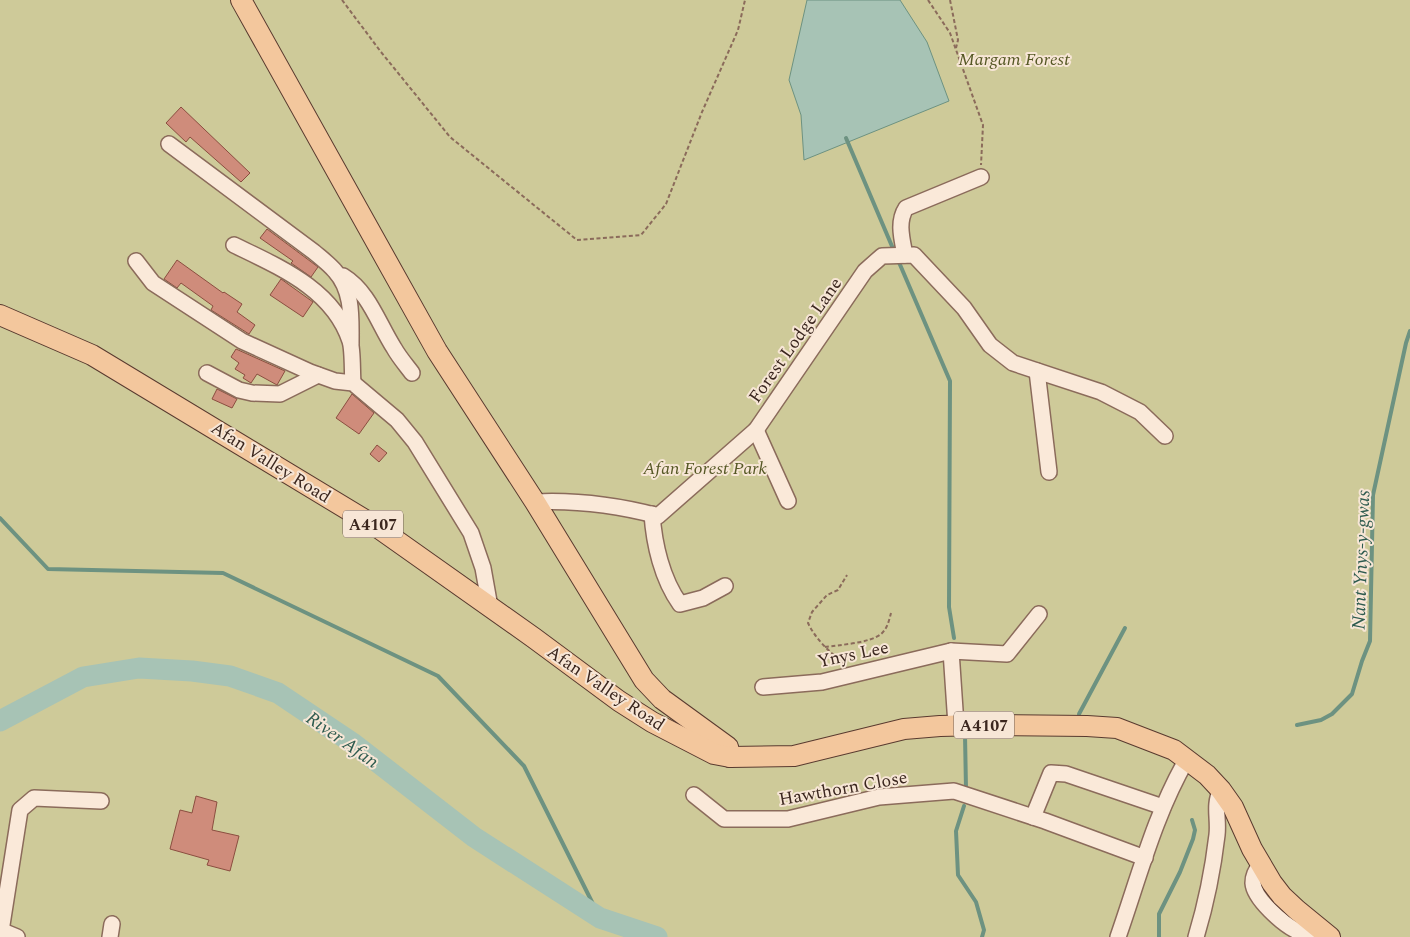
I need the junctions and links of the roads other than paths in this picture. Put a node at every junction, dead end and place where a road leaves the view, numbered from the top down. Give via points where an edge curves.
1 (241, 0) edge
2 (169, 144) dead end
3 (981, 177) road end
4 (234, 245) dead end
5 (899, 255) junction
6 (136, 261) dead end
7 (336, 271) junction
8 (0, 315) edge
9 (351, 342) junction
10 (1038, 371) junction
11 (207, 373) dead end
12 (412, 373) dead end
13 (318, 375) junction
14 (352, 383) junction
15 (756, 430) junction
16 (1166, 436) dead end
17 (1049, 472) dead end
18 (788, 501) dead end
19 (535, 502) junction
20 (652, 514) junction
21 (725, 586) dead end
22 (490, 606) junction
23 (1040, 614) dead end
24 (951, 652) junction
25 (763, 686) dead end
26 (956, 726) junction
27 (730, 757) junction
28 (1187, 759) junction
29 (1222, 790) junction
30 (694, 795) dead end
31 (101, 801) dead end
32 (1163, 807) junction
33 (1033, 817) junction
34 (1145, 858) junction
35 (1, 930) edge
36 (1325, 933) edge
37 (17, 937) edge
38 (1118, 937) edge
39 (1196, 937) edge

1 - 19 main road via 437,351
2 - 7 street
3 - 5 street via 906,208 902,214
4 - 9 street via 310,285 328,302
5 - 10 street via 914,255 964,308 990,345 1013,363
5 - 15 street, Forest Lodge Lane via 882,256 865,271
6 - 13 street via 153,283 242,341
7 - 9 street via 348,292
7 - 12 street via 352,281 368,300 394,349
8 - 22 main road, Afan Valley Road / A4107 via 92,354 380,529
9 - 14 street
10 - 16 street via 1101,392 1140,412
10 - 17 street
11 - 13 street via 239,390 280,394
13 - 14 street
14 - 22 street via 397,420 415,442 471,533 483,568
15 - 18 street, Forest Lodge Lane
15 - 20 street, Forest Lodge Lane via 658,516
19 - 20 street via 566,501
19 - 27 main road via 644,680 662,699 728,747
20 - 21 street via 656,552 680,604 703,598
22 - 27 main road, Afan Valley Road / A4107 via 652,722 714,754
23 - 24 street, Ynys Lee via 1007,654
24 - 25 street, Ynys Lee via 822,682
24 - 26 street
26 - 27 main road, A4107 via 904,729 794,756
26 - 28 main road, A4107 via 1117,728 1165,746
28 - 29 main road, A4107
28 - 32 street
29 - 36 main road, A4107 via 1260,865 1282,896
29 - 39 street via 1216,804 1218,832 1214,857
30 - 33 street, Hawthorn Close via 724,819 788,819 879,797 954,791
31 - 35 street via 34,798 20,810
32 - 33 street via 1066,774 1051,773
32 - 34 street
33 - 34 street, Hawthorn Close
34 - 38 street
35 - 37 street

